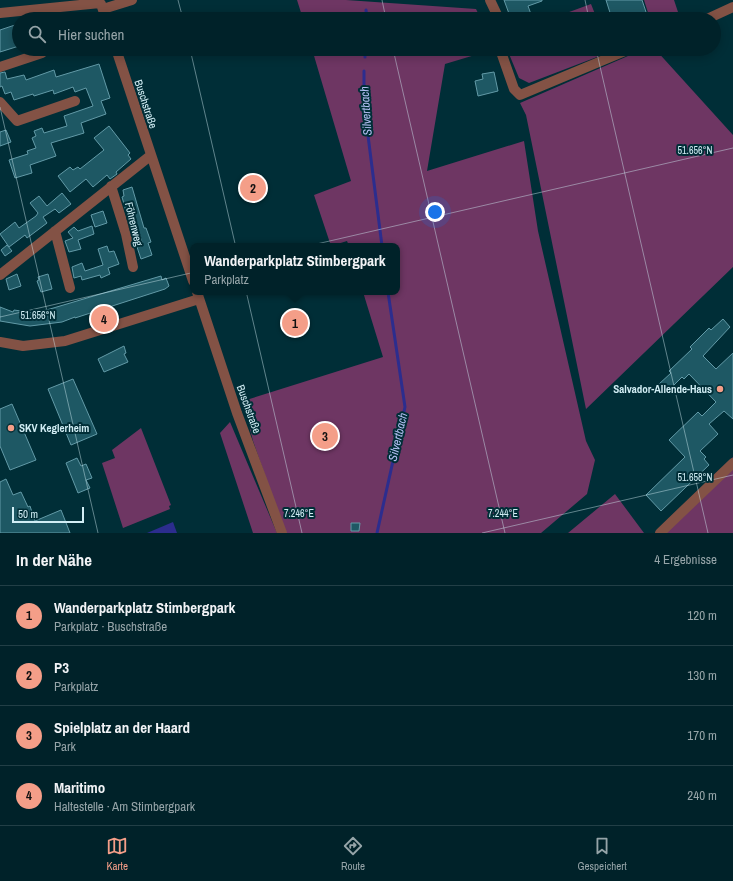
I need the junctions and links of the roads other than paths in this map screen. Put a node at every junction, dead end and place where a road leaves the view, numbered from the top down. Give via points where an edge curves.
1 (132, 0) edge
2 (490, 0) edge
3 (101, 4) edge
4 (733, 7) edge
5 (496, 12) edge
6 (0, 13) edge
7 (721, 13) edge
8 (33, 56) edge
9 (118, 56) edge
10 (502, 56) edge
11 (613, 56) edge
12 (0, 67) edge
13 (0, 102) edge
14 (75, 102) dead end
15 (150, 156) junction
16 (111, 186) junction
17 (55, 231) junction
18 (133, 267) dead end
19 (190, 272) edge
20 (0, 275) edge
21 (70, 288) dead end
22 (198, 295) edge
23 (0, 342) edge
24 (733, 463) edge
25 (282, 533) edge
26 (660, 533) edge

1 - 3 street
2 - 5 street
3 - 6 street
4 - 7 street
8 - 12 street
9 - 15 street, Buschstraße
10 - 11 street via 514,89 520,95
13 - 14 street via 17,121
15 - 16 street
15 - 19 street, Buschstraße
16 - 17 street
16 - 18 street, Föhrenweg
17 - 20 street
17 - 21 street
22 - 23 street via 65,341 23,346
22 - 25 street, Buschstraße via 229,392
24 - 26 street

